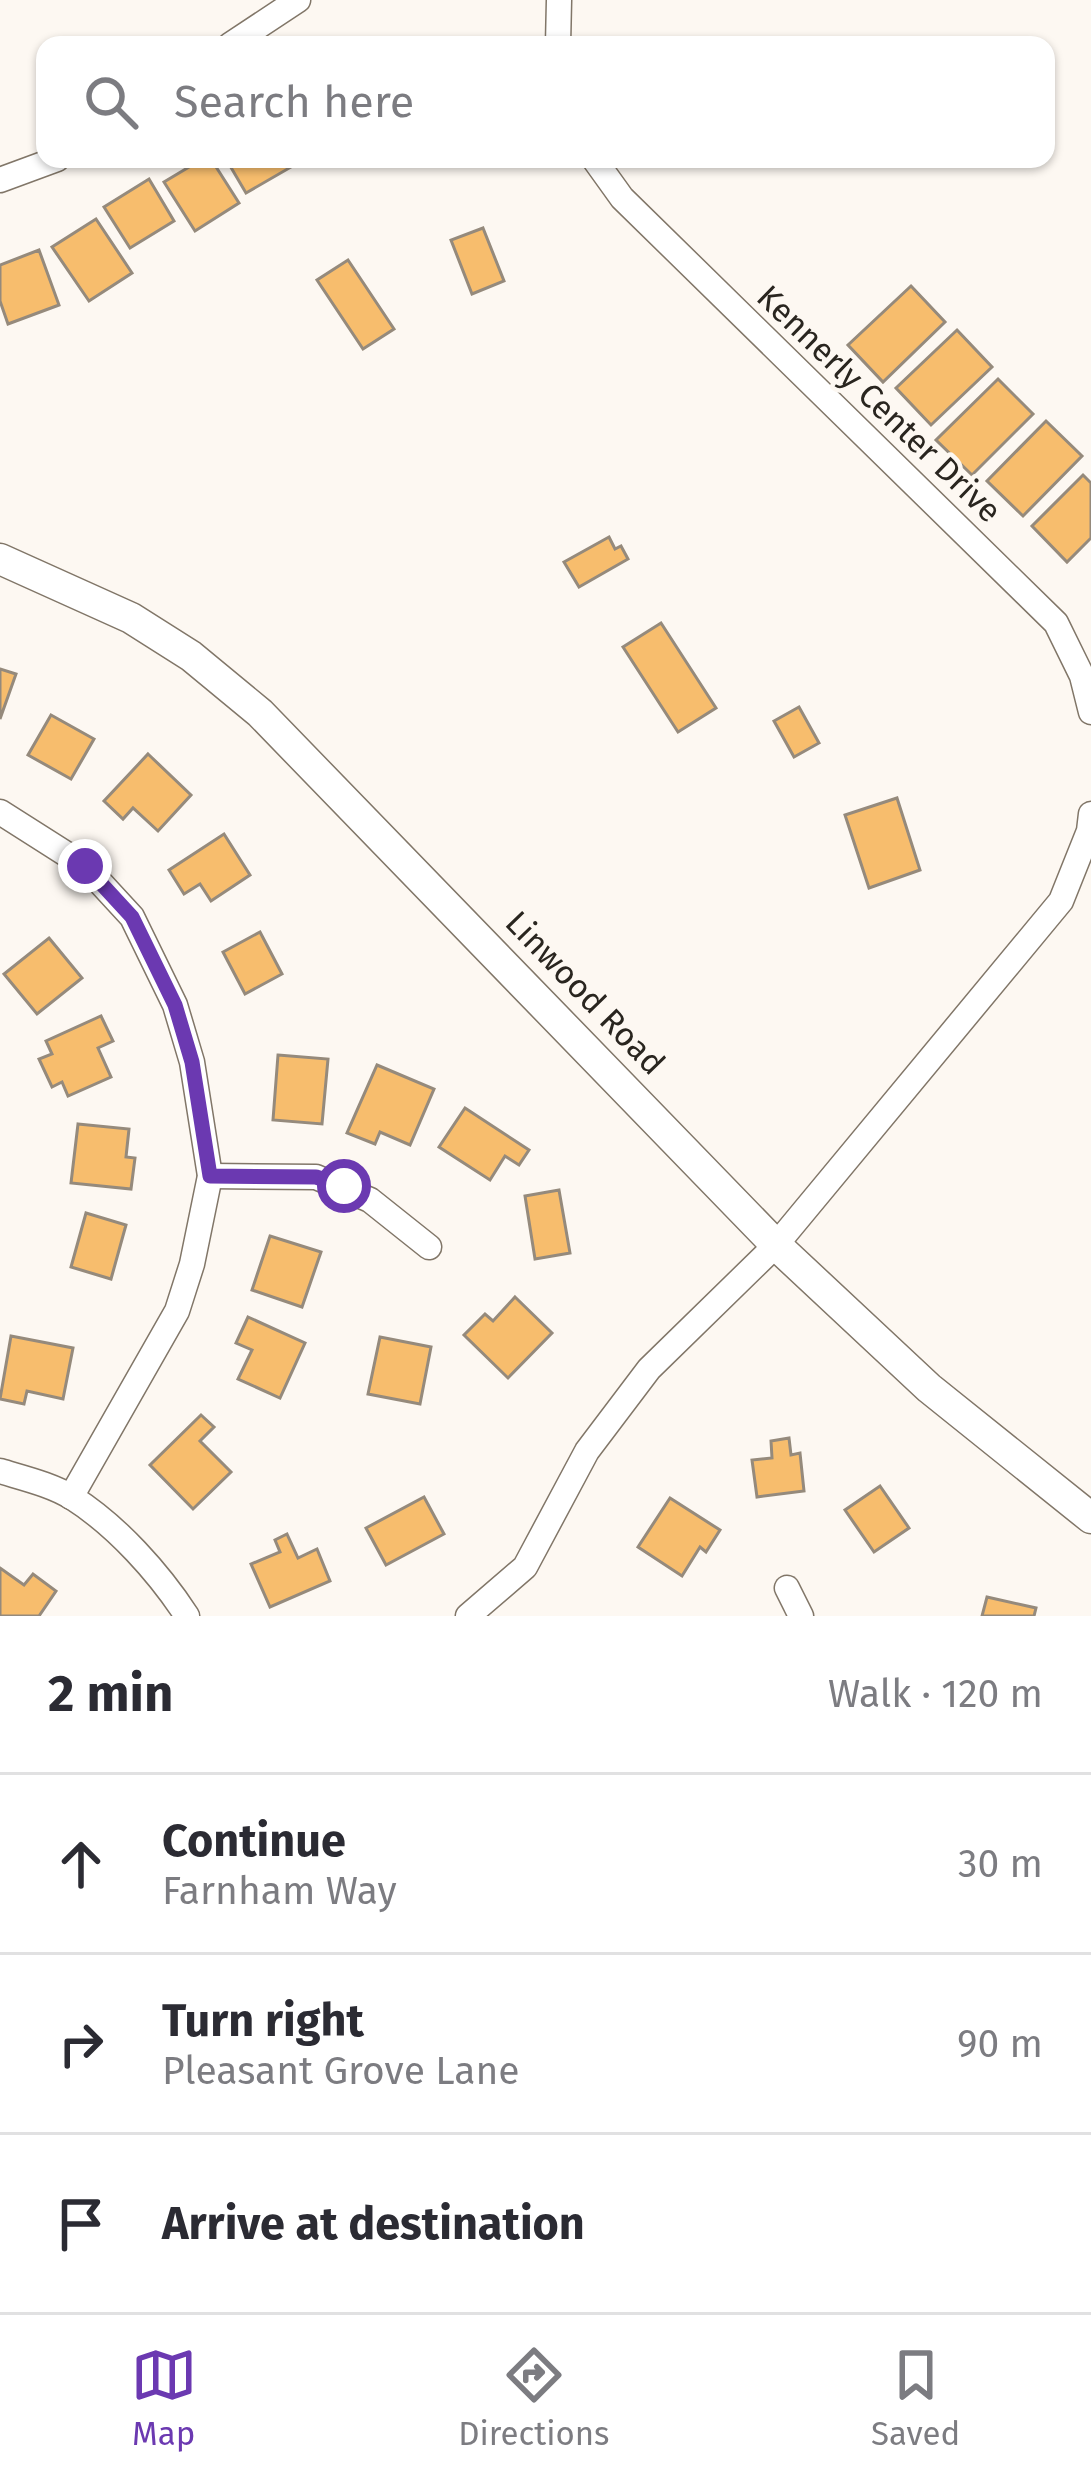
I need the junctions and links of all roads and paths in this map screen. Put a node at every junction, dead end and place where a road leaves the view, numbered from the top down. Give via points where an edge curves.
1 (298, 0) edge
2 (559, 0) edge
3 (244, 36) edge
4 (558, 36) edge
5 (36, 167) edge
6 (600, 168) edge
7 (0, 180) edge
8 (0, 559) edge
9 (1090, 698) edge
10 (0, 812) edge
11 (1091, 814) edge
12 (210, 1176) junction
13 (776, 1246) junction
14 (429, 1247) dead end
15 (0, 1471) edge
16 (71, 1496) junction
17 (1091, 1518) edge
18 (788, 1588) dead end
19 (187, 1616) edge
20 (469, 1616) edge
21 (801, 1616) edge

1 - 3 street
2 - 4 street
5 - 7 street
6 - 9 street, Kennerly Center Drive via 622,199 1056,623
8 - 13 street, Linwood Road via 131,619 260,713
10 - 12 street via 85,866 132,917 175,1005
11 - 13 street via 1061,902
12 - 14 street via 316,1177 370,1200
12 - 16 street via 177,1311
13 - 17 street, Linwood Road via 929,1388
13 - 20 street via 650,1370 587,1451 525,1568
15 - 16 street
16 - 19 street via 126,1544
18 - 21 street

